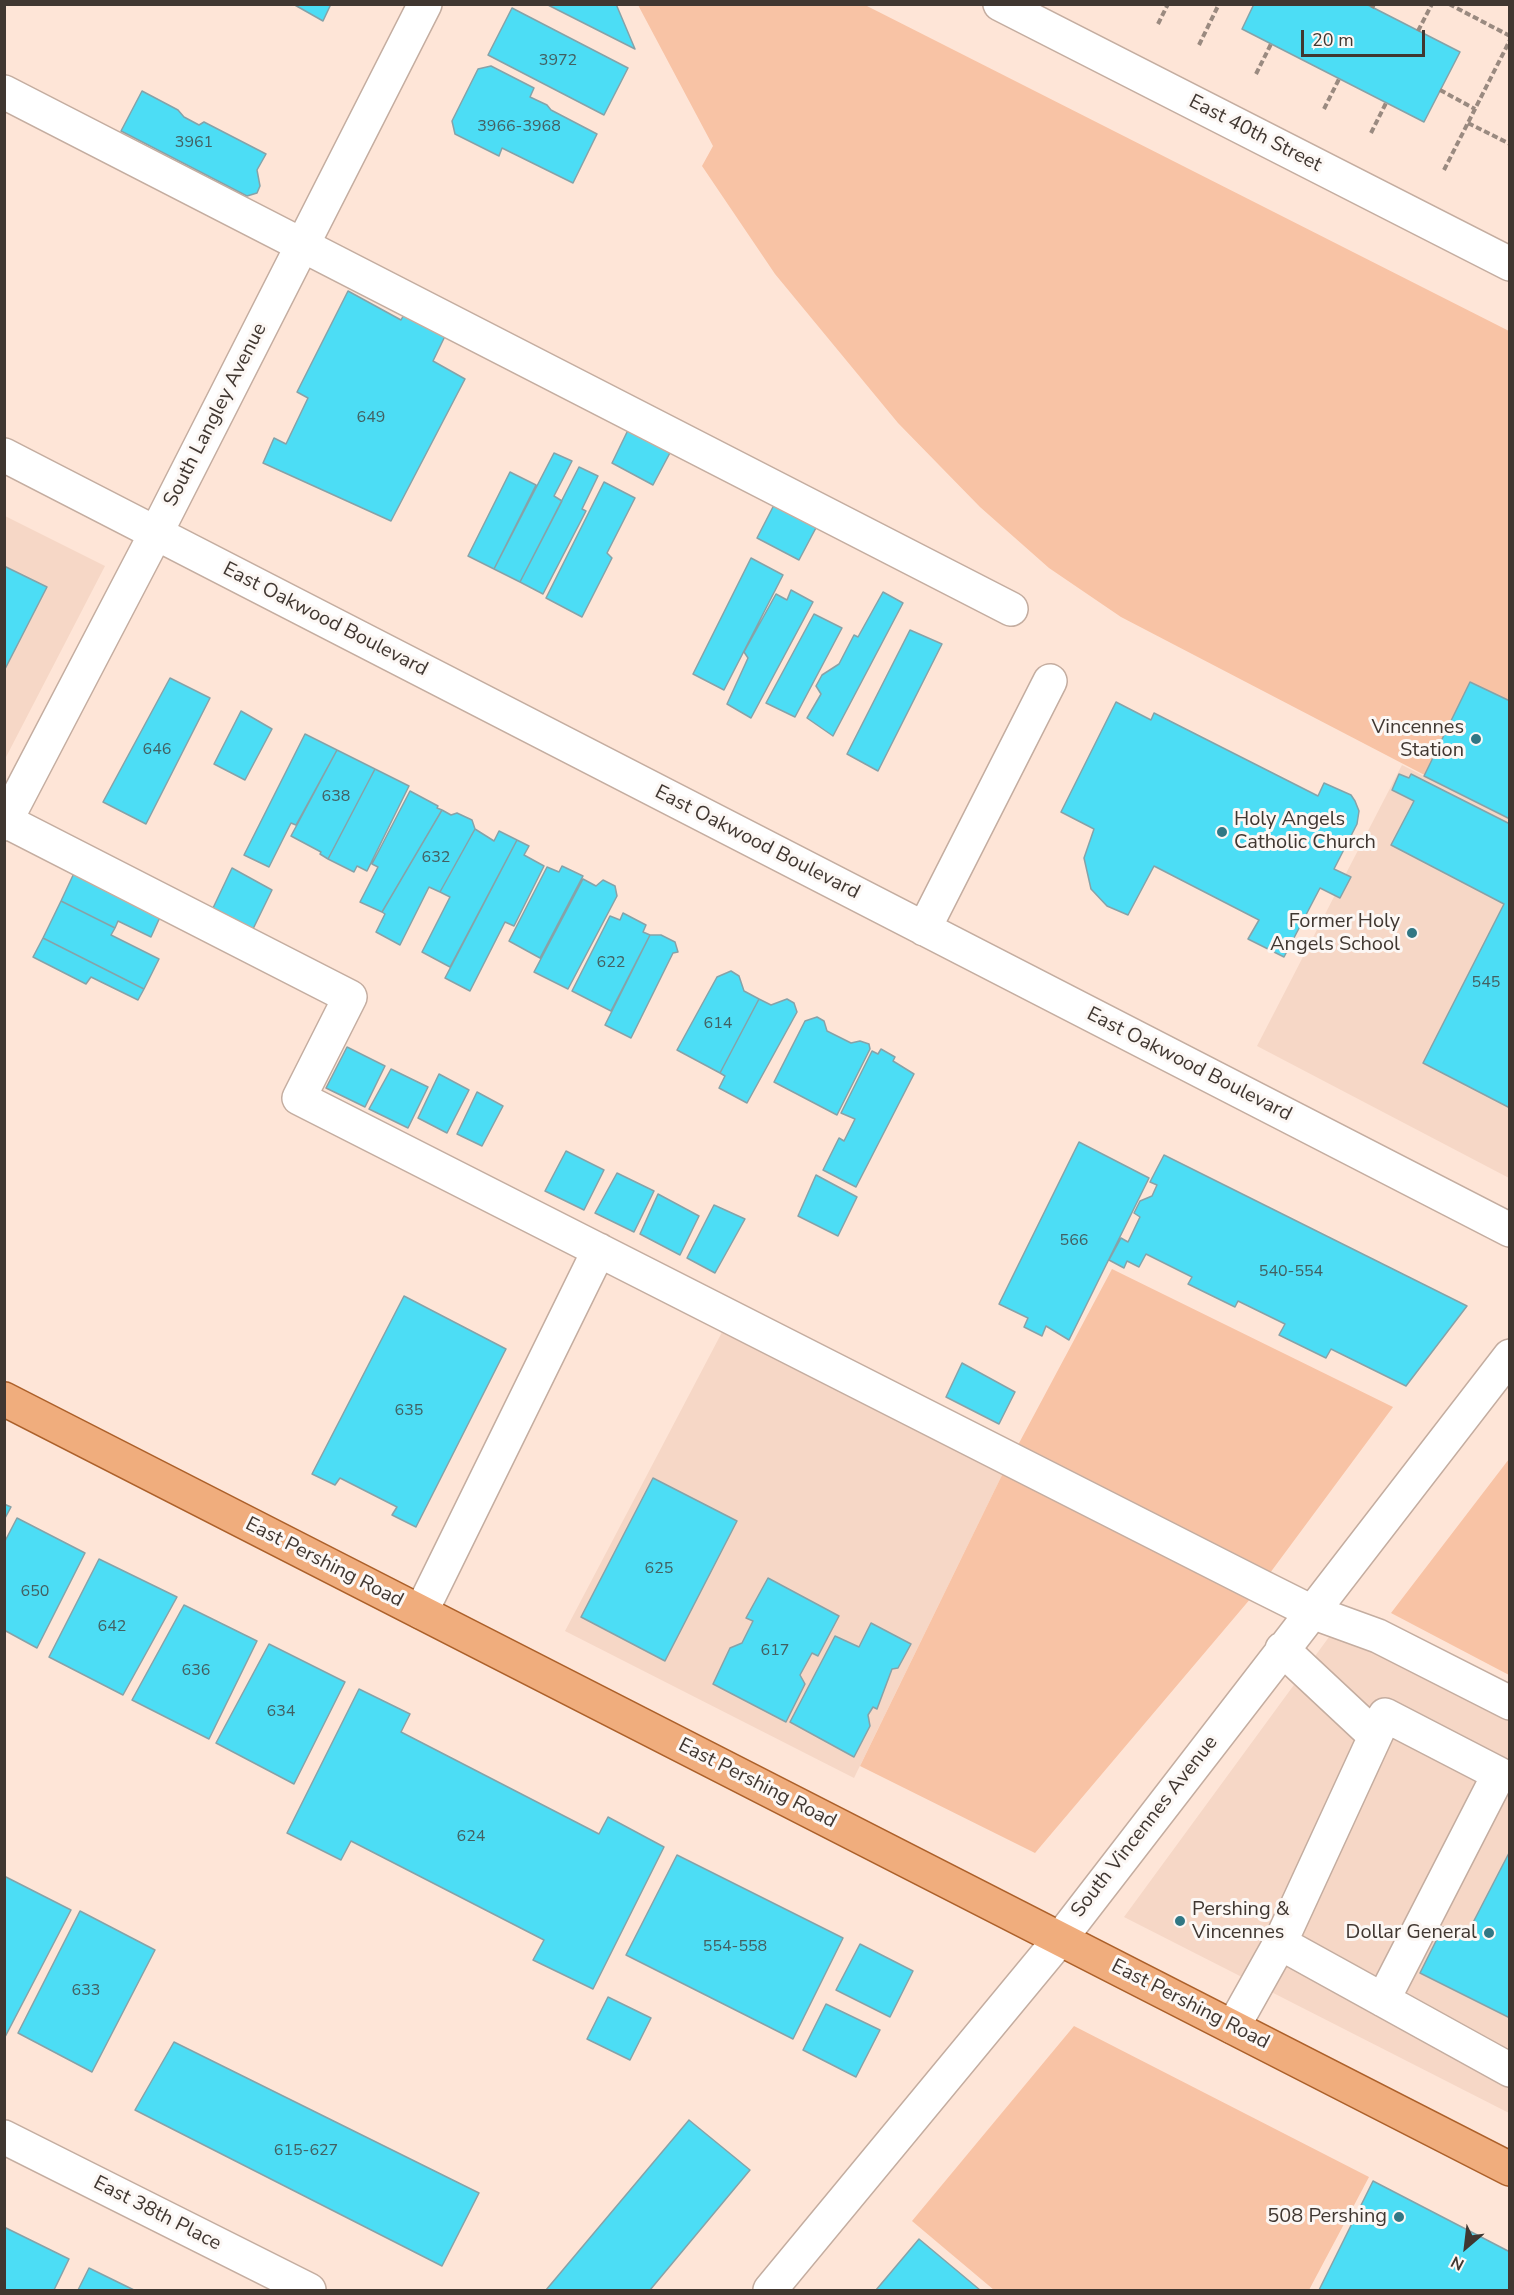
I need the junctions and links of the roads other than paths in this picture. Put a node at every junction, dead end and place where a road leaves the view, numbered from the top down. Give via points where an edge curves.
1 (425, 4) edge
2 (1000, 4) edge
3 (4, 92) edge
4 (303, 244) junction
5 (1509, 264) edge
6 (4, 455) edge
7 (156, 533) junction
8 (1011, 609) dead end
9 (1050, 681) dead end
10 (5, 822) edge
11 (924, 928) junction
12 (1509, 1230) edge
13 (599, 1250) junction
14 (1509, 1356) edge
15 (4, 1399) edge
16 (421, 1612) junction
17 (1312, 1612) junction
18 (1282, 1649) junction
19 (1509, 1703) edge
20 (1375, 1736) junction
21 (1060, 1939) junction
22 (1280, 1943) junction
23 (1383, 2000) junction
24 (1233, 2027) junction
25 (1509, 2070) edge
26 (4, 2137) edge
27 (1509, 2166) edge
28 (309, 2290) edge
29 (770, 2290) edge

1 - 4 street, South Langley Avenue
2 - 5 street, East 40th Street
3 - 4 street
4 - 7 street, South Langley Avenue
4 - 8 street
6 - 7 street, East Oakwood Boulevard
7 - 10 street, South Langley Avenue
7 - 11 street, East Oakwood Boulevard
9 - 11 street
10 - 13 street via 350,997 299,1098
11 - 12 street, East Oakwood Boulevard
13 - 16 street
13 - 17 street
14 - 17 street, South Vincennes Avenue
15 - 16 main road, East Pershing Road
16 - 21 main road, East Pershing Road
17 - 18 street, South Vincennes Avenue
17 - 19 street via 1378,1636
18 - 20 street
18 - 21 street, South Vincennes Avenue
20 - 22 street
20 - 23 street via 1385,1715 1499,1774
21 - 24 main road, East Pershing Road
21 - 29 street, South Vincennes Avenue
22 - 23 street
22 - 24 street
23 - 25 street
24 - 27 main road, East Pershing Road
26 - 28 street, East 38th Place

